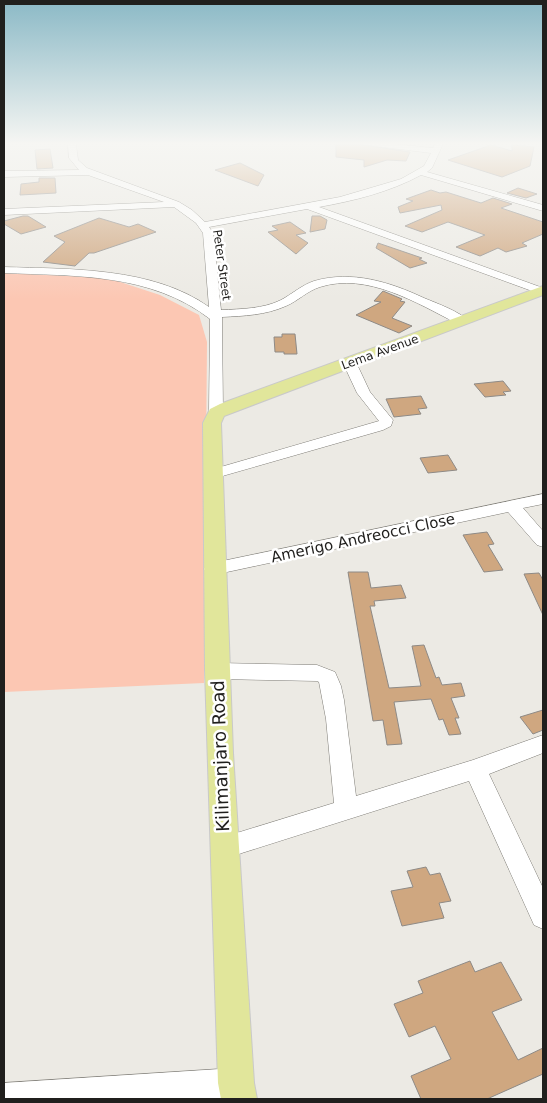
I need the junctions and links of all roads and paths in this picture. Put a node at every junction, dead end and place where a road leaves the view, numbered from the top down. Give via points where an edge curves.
1 (152, 195) edge
2 (358, 195) edge
3 (500, 195) edge
4 (175, 204) junction
5 (310, 207) junction
6 (543, 208) edge
7 (4, 212) edge
8 (204, 225) junction
9 (4, 270) edge
10 (542, 291) edge
11 (216, 316) junction
12 (462, 322) junction
13 (350, 363) junction
14 (216, 413) junction
15 (212, 474) junction
16 (543, 499) edge
17 (512, 506) junction
18 (543, 540) edge
19 (213, 569) junction
20 (217, 671) junction
21 (543, 744) edge
22 (474, 769) junction
23 (346, 810) junction
24 (223, 848) junction
25 (543, 916) edge
26 (237, 1091) edge
27 (4, 1098) edge

1 - 4 street, Peter Street
2 - 5 street
3 - 6 street
4 - 7 street
4 - 8 street, Peter Street
5 - 8 street
5 - 10 street
8 - 11 street, Peter Street via 208,234
9 - 11 street via 117,277 141,282 191,301
10 - 12 main road, Lema Avenue
11 - 12 street via 275,307 317,284 341,281 384,286
11 - 14 street, Peter Street
12 - 13 main road, Lema Avenue
13 - 14 main road, Lema Avenue
13 - 15 street via 364,393 386,423
14 - 15 main road, Kilimanjaro Road via 212,423
15 - 19 main road, Kilimanjaro Road
16 - 17 street, Amerigo Andreocci Close
17 - 18 street
17 - 19 street, Amerigo Andreocci Close
19 - 20 main road, Kilimanjaro Road
20 - 23 street via 317,673 328,678
20 - 24 main road, Kilimanjaro Road
21 - 22 street
22 - 23 street
22 - 25 street
23 - 24 street
24 - 26 main road, Kilimanjaro Road
26 - 27 street

